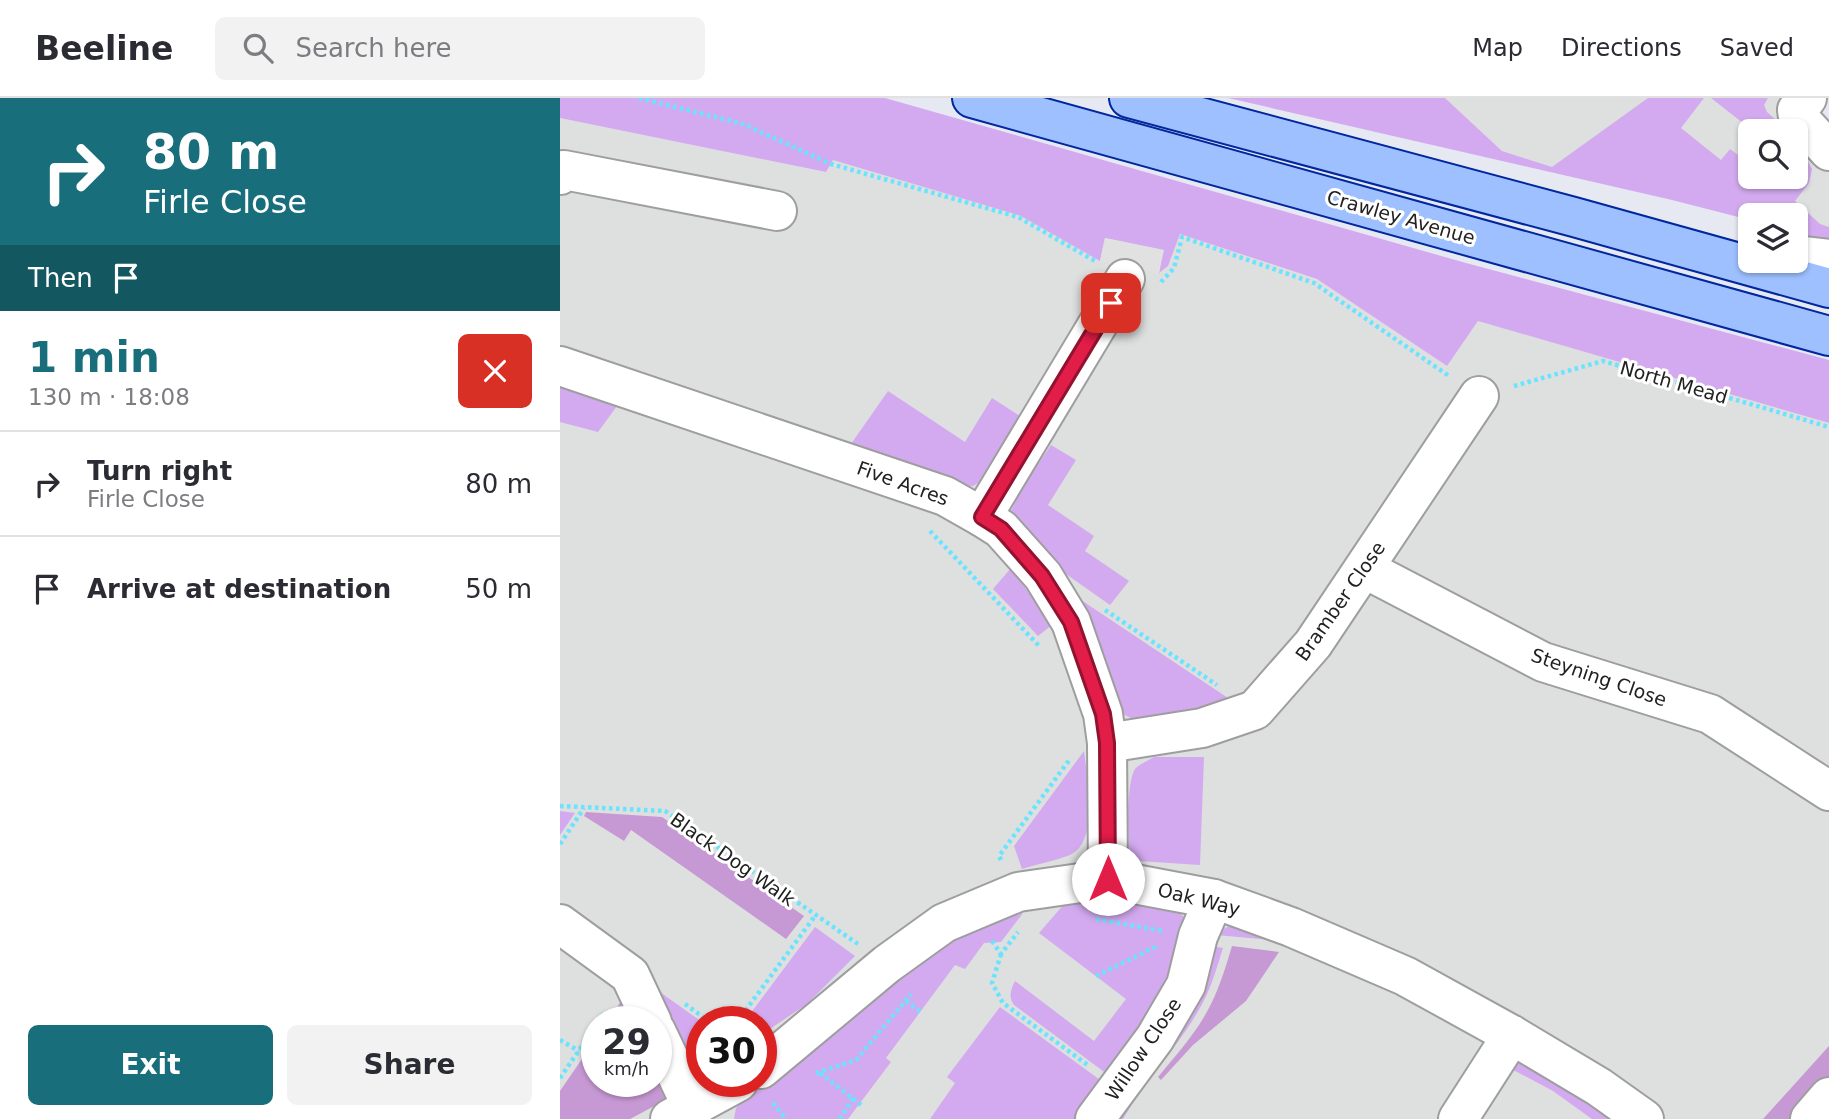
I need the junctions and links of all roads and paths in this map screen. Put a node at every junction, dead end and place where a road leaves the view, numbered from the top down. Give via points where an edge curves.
1 (639, 98) edge
2 (972, 98) edge
3 (1129, 98) edge
4 (1807, 98) edge
5 (1829, 151) edge
6 (560, 175) edge
7 (777, 211) dead end
8 (1574, 217) junction
9 (1738, 245) edge
10 (1808, 256) edge
11 (1829, 259) edge
12 (1125, 279) junction
13 (1829, 288) edge
14 (1829, 337) edge
15 (560, 366) edge
16 (1479, 396) junction
17 (1829, 427) edge
18 (982, 517) junction
19 (922, 523) dead end
20 (1365, 569) junction
21 (1104, 609) dead end
22 (1046, 654) dead end
23 (1255, 710) junction
24 (1107, 743) junction
25 (1071, 758) dead end
26 (1829, 791) edge
27 (560, 806) edge
28 (584, 808) junction
29 (560, 844) edge
30 (1108, 879) junction
31 (1018, 892) junction
32 (1214, 899) junction
33 (815, 916) junction
34 (560, 924) edge
35 (1162, 931) dead end
36 (1001, 954) dead end
37 (887, 964) junction
38 (1096, 976) dead end
39 (906, 1001) dead end
40 (645, 1006) edge
41 (749, 1006) edge
42 (922, 1013) dead end
43 (1512, 1035) junction
44 (560, 1040) edge
45 (581, 1048) edge
46 (579, 1051) junction
47 (777, 1056) edge
48 (819, 1072) dead end
49 (560, 1078) edge
50 (672, 1083) edge
51 (1119, 1087) junction
52 (710, 1097) edge
53 (1829, 1097) edge
54 (853, 1098) junction
55 (861, 1105) dead end
56 (681, 1113) edge
57 (840, 1119) edge
58 (1095, 1119) edge
59 (1458, 1119) edge
60 (1644, 1119) edge
61 (1810, 1119) edge

1 - 12 path via 743,124 831,163 1018,217
2 - 14 main road, Crawley Avenue
3 - 8 main road
4 - 5 street via 1797,110 1798,117
6 - 7 street via 564,170
8 - 9 street
8 - 13 main road
10 - 11 street
12 - 16 path via 1162,282 1174,268 1182,237 1314,283
12 - 18 street
15 - 18 street, Five Acres via 945,496
16 - 17 path, North Mead via 1603,361
16 - 20 street, Bramber Close
18 - 24 street, Five Acres via 1001,529 1042,576 1071,622 1103,714
19 - 22 path
20 - 23 street, Bramber Close via 1314,644
20 - 26 street, Steyning Close via 1543,662 1710,714
21 - 23 path
23 - 24 street, Bramber Close via 1202,729
24 - 30 street, Five Acres
25 - 31 path via 999,856
27 - 28 path, Black Dog Walk
28 - 29 path
28 - 33 path, Black Dog Walk via 665,811
30 - 31 street, Oak Way
30 - 32 street, Oak Way
31 - 37 street, Oak Way via 944,923
32 - 43 street, Oak Way via 1405,976
32 - 51 street, Willow Close via 1198,936 1186,985
33 - 37 path, Black Dog Walk
33 - 41 path
34 - 40 street via 630,975
35 - 38 path via 1155,947
36 - 51 path via 992,983 1003,1003
37 - 47 street, Oak Way
39 - 42 path
43 - 59 street
43 - 60 street, Oak Way
44 - 46 path
45 - 46 path
46 - 49 path
48 - 54 path
50 - 56 street
51 - 58 street, Willow Close
52 - 56 street
53 - 61 street
54 - 55 path
54 - 57 path

